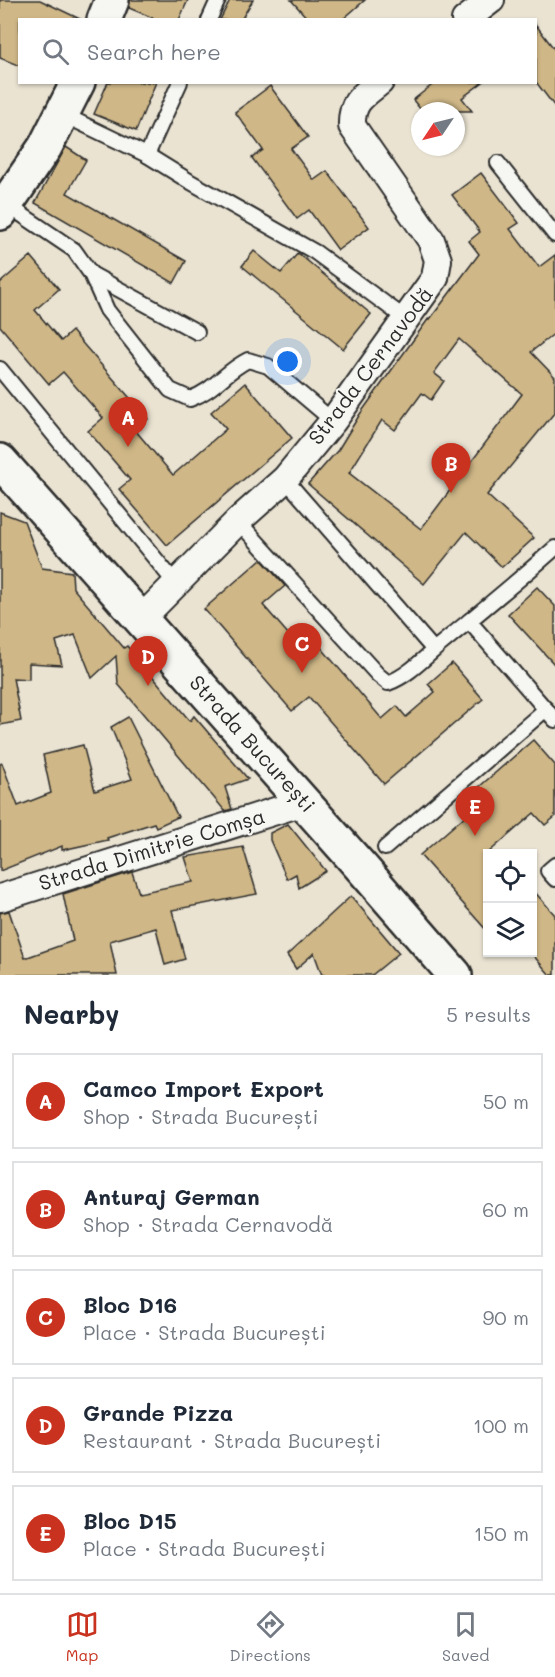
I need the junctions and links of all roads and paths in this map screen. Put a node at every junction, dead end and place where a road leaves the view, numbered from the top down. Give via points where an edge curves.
1 (112, 0) edge
2 (219, 0) edge
3 (491, 0) edge
4 (105, 18) edge
5 (211, 18) edge
6 (468, 18) edge
7 (77, 84) edge
8 (179, 84) edge
9 (377, 84) edge
10 (62, 114) junction
11 (147, 155) junction
12 (498, 163) dead end
13 (3, 209) edge
14 (555, 235) edge
15 (91, 274) junction
16 (406, 319) junction
17 (197, 332) dead end
18 (0, 369) edge
19 (333, 421) junction
20 (0, 461) edge
21 (285, 479) junction
22 (238, 522) junction
23 (555, 548) edge
24 (176, 584) junction
25 (141, 619) junction
26 (470, 621) junction
27 (434, 650) junction
28 (550, 714) edge
29 (304, 802) junction
30 (385, 848) dead end
31 (555, 866) edge
32 (555, 879) edge
33 (0, 898) edge
34 (455, 975) edge

1 - 4 main road
2 - 5 lane
3 - 6 street
7 - 10 main road
8 - 11 lane
9 - 16 street, Strada Cernavodă via 354,105 352,126 428,233 438,260 433,283
10 - 11 lane
10 - 13 main road
11 - 16 lane via 315,252
12 - 14 lane
13 - 15 lane via 74,250
15 - 17 lane
15 - 19 lane via 107,310 170,390 190,399 206,393 234,367 248,360 268,366
16 - 19 street, Strada Cernavodă
18 - 24 lane
19 - 21 street, Strada Cernavodă
20 - 25 main road, Strada București
21 - 22 street, Strada Cernavodă
21 - 27 lane
22 - 24 street, Strada Cernavodă
22 - 27 lane via 388,683
23 - 26 lane
24 - 25 street, Strada Cernavodă
25 - 29 main road, Strada București
26 - 27 lane
26 - 28 lane
28 - 30 lane
29 - 33 street, Strada Dimitrie Comșa
29 - 34 main road, Strada București
31 - 32 lane via 549,871

